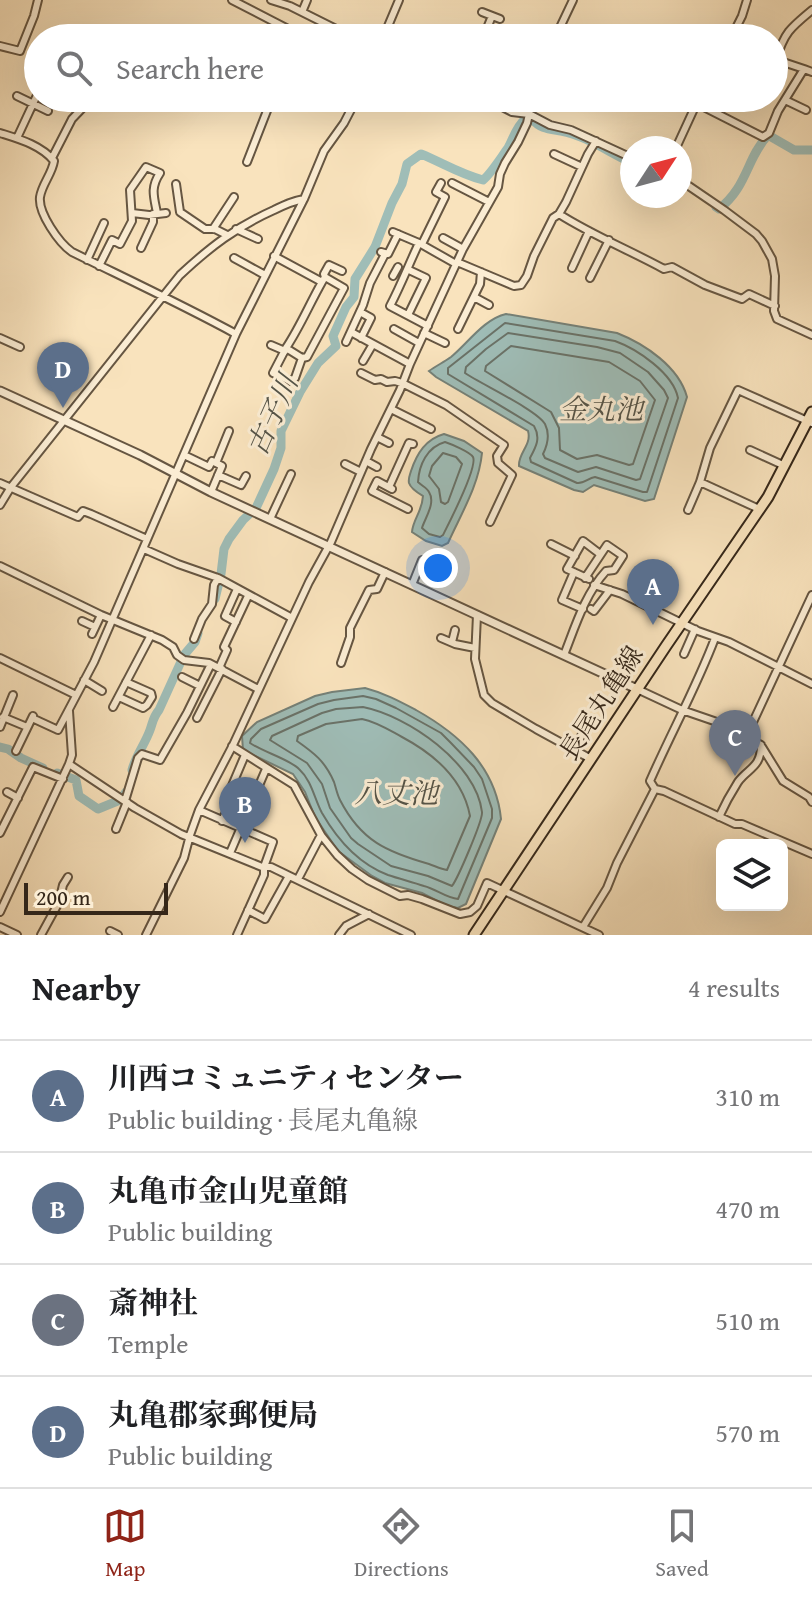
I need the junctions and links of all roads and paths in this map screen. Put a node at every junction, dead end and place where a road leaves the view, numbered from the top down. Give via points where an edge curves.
1 (38, 0) edge
2 (232, 0) edge
3 (271, 0) edge
4 (307, 0) edge
5 (399, 0) edge
6 (573, 0) edge
7 (747, 0) edge
8 (291, 3) edge
9 (812, 10) edge
10 (302, 12) junction
11 (482, 12) dead end
12 (31, 24) edge
13 (278, 24) edge
14 (326, 24) edge
15 (389, 24) edge
16 (492, 24) edge
17 (562, 24) edge
18 (738, 24) edge
19 (788, 31) edge
20 (24, 41) edge
21 (0, 46) edge
22 (788, 64) edge
23 (804, 69) junction
24 (812, 72) edge
25 (788, 95) edge
26 (17, 96) dead end
27 (24, 100) edge
28 (788, 101) edge
29 (806, 110) dead end
30 (29, 112) edge
31 (79, 112) edge
32 (267, 112) edge
33 (350, 112) edge
34 (512, 112) edge
35 (527, 112) edge
36 (693, 112) edge
37 (718, 112) edge
38 (779, 112) edge
39 (528, 118) junction
40 (0, 133) edge
41 (682, 136) edge
42 (17, 138) junction
43 (595, 143) junction
44 (620, 153) edge
45 (554, 154) dead end
46 (52, 158) junction
47 (247, 162) dead end
48 (582, 167) junction
49 (441, 183) dead end
50 (452, 183) dead end
51 (176, 184) dead end
52 (692, 188) edge
53 (234, 197) dead end
54 (304, 199) junction
55 (489, 202) junction
56 (132, 213) junction
57 (166, 213) dead end
58 (155, 214) junction
59 (559, 214) junction
60 (104, 223) dead end
61 (213, 229) junction
62 (236, 229) junction
63 (589, 231) junction
64 (227, 235) junction
65 (443, 238) dead end
66 (258, 239) dead end
67 (609, 240) junction
68 (419, 243) junction
69 (141, 248) dead end
70 (463, 249) junction
71 (410, 254) dead end
72 (274, 256) junction
73 (234, 258) dead end
74 (87, 260) junction
75 (457, 263) junction
76 (99, 266) junction
77 (572, 268) dead end
78 (342, 271) dead end
79 (395, 271) dead end
80 (481, 272) junction
81 (407, 273) junction
82 (265, 275) junction
83 (590, 278) dead end
84 (324, 280) junction
85 (162, 297) junction
86 (416, 297) junction
87 (474, 297) junction
88 (424, 300) dead end
89 (489, 305) dead end
90 (775, 306) junction
91 (360, 312) junction
92 (408, 315) junction
93 (443, 329) dead end
94 (458, 329) dead end
95 (394, 330) dead end
96 (426, 330) junction
97 (351, 332) junction
98 (236, 334) junction
99 (812, 335) edge
100 (0, 338) edge
101 (361, 338) junction
102 (346, 342) dead end
103 (419, 343) junction
104 (373, 344) junction
105 (271, 345) dead end
106 (20, 347) dead end
107 (286, 350) junction
108 (302, 358) junction
109 (363, 361) dead end
110 (410, 364) junction
111 (361, 373) dead end
112 (402, 383) junction
113 (0, 391) edge
114 (391, 409) junction
115 (811, 418) edge
116 (64, 420) junction
117 (431, 429) dead end
118 (229, 431) dead end
119 (377, 437) junction
120 (389, 443) dead end
121 (413, 444) dead end
122 (750, 450) dead end
123 (184, 455) junction
124 (366, 461) junction
125 (216, 463) junction
126 (345, 464) dead end
127 (785, 466) junction
128 (377, 467) dead end
129 (176, 474) junction
130 (291, 474) dead end
131 (360, 474) junction
132 (218, 475) junction
133 (246, 476) dead end
134 (700, 482) junction
135 (0, 483) edge
136 (376, 483) junction
137 (11, 487) junction
138 (211, 492) junction
139 (0, 505) edge
140 (408, 509) dead end
141 (759, 509) junction
142 (688, 510) dead end
143 (270, 519) junction
144 (490, 522) dead end
145 (147, 539) junction
146 (551, 544) dead end
147 (328, 546) junction
148 (144, 549) junction
149 (600, 554) junction
150 (575, 556) junction
151 (422, 560) dead end
152 (0, 566) edge
153 (385, 572) junction
154 (574, 572) junction
155 (585, 578) junction
156 (220, 580) junction
157 (595, 584) junction
158 (412, 585) junction
159 (237, 589) junction
160 (610, 590) junction
161 (812, 595) edge
162 (248, 596) junction
163 (587, 609) junction
164 (101, 615) junction
165 (477, 615) junction
166 (292, 618) junction
167 (112, 620) junction
168 (82, 621) dead end
169 (236, 622) junction
170 (681, 623) junction
171 (695, 629) junction
172 (455, 630) dead end
173 (151, 635) junction
174 (441, 638) dead end
175 (715, 638) junction
176 (194, 639) dead end
177 (452, 642) junction
178 (475, 648) junction
179 (684, 654) dead end
180 (564, 655) junction
181 (0, 658) edge
182 (341, 663) dead end
183 (211, 664) junction
184 (779, 667) junction
185 (220, 668) junction
186 (182, 677) dead end
187 (84, 680) junction
188 (126, 682) junction
189 (812, 684) edge
190 (200, 686) junction
191 (258, 689) junction
192 (637, 689) junction
193 (102, 691) dead end
194 (13, 695) dead end
195 (76, 695) junction
196 (119, 697) junction
197 (113, 707) dead end
198 (682, 710) junction
199 (69, 711) junction
200 (2, 717) edge
201 (197, 718) dead end
202 (0, 727) edge
203 (27, 727) junction
204 (583, 731) dead end
205 (746, 737) junction
206 (761, 745) junction
207 (232, 746) junction
208 (576, 750) junction
209 (16, 751) dead end
210 (245, 755) junction
211 (591, 759) junction
212 (69, 764) junction
213 (266, 769) junction
214 (64, 778) junction
215 (655, 789) junction
216 (6, 793) dead end
217 (18, 798) junction
218 (124, 800) junction
219 (812, 802) edge
220 (199, 810) junction
221 (719, 817) junction
222 (3, 820) edge
223 (222, 821) junction
224 (116, 829) dead end
225 (240, 829) junction
226 (0, 833) edge
227 (321, 835) junction
228 (189, 838) junction
229 (230, 853) junction
230 (812, 854) edge
231 (264, 867) junction
232 (289, 876) junction
233 (68, 877) dead end
234 (298, 879) junction
235 (504, 890) junction
236 (248, 910) junction
237 (0, 912) edge
238 (369, 914) junction
239 (0, 927) edge
240 (583, 927) junction
241 (110, 931) dead end
242 (402, 933) edge
243 (17, 935) edge
244 (41, 935) edge
245 (118, 935) edge
246 (146, 935) edge
247 (237, 935) edge
248 (339, 935) edge
249 (411, 935) edge
250 (474, 935) edge
251 (599, 935) edge

1 - 12 street
2 - 13 street
3 - 8 street
4 - 10 street
5 - 15 street
6 - 17 street
7 - 18 street
8 - 10 street
9 - 19 street
10 - 14 street
11 - 16 street via 496,18
20 - 21 street via 20,51
22 - 23 street
23 - 24 street
23 - 25 street
26 - 27 street
28 - 29 street
30 - 42 street
31 - 46 street
32 - 47 street
33 - 54 street via 324,151
34 - 39 street
35 - 39 street
36 - 41 street
37 - 38 street via 763,137
39 - 43 street
39 - 55 street
40 - 42 street
42 - 46 street
43 - 44 street
43 - 48 street
45 - 48 street
46 - 74 street via 41,205 59,240
48 - 59 street
49 - 68 street via 436,192 445,197
50 - 55 street
51 - 61 street via 180,212
52 - 90 street via 762,241 772,259
53 - 61 street
54 - 62 street
54 - 72 street
55 - 70 street
56 - 58 street
56 - 58 street via 130,190 146,167 160,173 153,182
56 - 76 street via 120,244 112,240
57 - 58 street
58 - 69 street
59 - 63 street
59 - 80 street via 521,285
60 - 74 street
61 - 64 street
62 - 64 street
62 - 66 street
63 - 67 street
63 - 77 street
64 - 85 street
65 - 70 street
67 - 83 street
67 - 90 street via 664,269 672,267 705,285 742,299 749,294
68 - 71 street
68 - 75 street
68 - 81 street
68 - 91 street via 396,233
70 - 75 street
72 - 82 street
72 - 84 street
73 - 82 street
74 - 76 street
75 - 80 street
75 - 96 street
76 - 85 street
78 - 84 street via 329,265
79 - 81 street
80 - 87 street
81 - 86 street via 426,278
81 - 92 street via 390,306
82 - 98 street
84 - 107 street
84 - 108 street via 344,288
85 - 98 street
85 - 116 street
86 - 88 street
86 - 92 street
87 - 89 street
87 - 94 street
90 - 99 street via 777,319
91 - 97 street
91 - 101 street via 371,318
92 - 96 street
93 - 96 street via 442,341
95 - 103 street
96 - 103 street
97 - 101 street
97 - 102 street
98 - 123 street
100 - 106 street
101 - 104 street
103 - 110 street
104 - 109 street
104 - 110 street
105 - 107 street
107 - 108 street
107 - 108 street via 273,373 290,381
110 - 112 street
111 - 112 street
112 - 114 street
112 - 144 street via 506,443 498,463 512,475
113 - 116 street
114 - 117 street
114 - 119 street
115 - 127 main road, 長尾丸亀線
115 - 134 street via 738,390
116 - 129 street
116 - 137 street
118 - 125 street
119 - 120 street
119 - 124 street
121 - 136 street via 409,443 390,488
122 - 127 street
123 - 125 street via 209,467
123 - 129 street
124 - 128 street
124 - 131 street
125 - 132 street via 222,466
126 - 131 street
127 - 141 main road, 長尾丸亀線
129 - 138 street
129 - 145 street
130 - 143 street
131 - 136 street
131 - 147 street
132 - 133 street via 241,485
132 - 138 street
134 - 141 street
134 - 142 street
135 - 137 street
136 - 140 street via 372,491
137 - 139 street
137 - 145 street via 78,517 83,511
138 - 143 street
141 - 170 main road, 長尾丸亀線
143 - 147 street
145 - 148 street
146 - 150 street
147 - 153 street
147 - 166 street
148 - 156 street
148 - 167 street
149 - 150 street via 583,541
149 - 155 street
149 - 157 street via 607,545 623,556
150 - 154 street via 567,569
151 - 158 street
152 - 164 street
153 - 158 street
153 - 182 street via 377,589 369,590 350,628
154 - 155 street
154 - 163 street via 562,600
155 - 157 street
156 - 159 street
156 - 176 street
157 - 160 street
157 - 163 street
158 - 165 street
159 - 162 street
159 - 169 street via 225,616
160 - 163 street via 594,611
160 - 170 street
161 - 184 street
162 - 166 street
162 - 169 street
163 - 180 street
164 - 167 street
164 - 168 street via 93,631
165 - 178 street
165 - 180 street
166 - 191 street
167 - 173 street
167 - 187 street
169 - 185 street
170 - 171 street
170 - 192 main road, 長尾丸亀線
171 - 175 street
171 - 179 street
172 - 177 street
173 - 183 street via 183,659
173 - 188 street
174 - 177 street
175 - 184 street
175 - 198 street
177 - 178 street
178 - 208 street via 487,699
180 - 192 street
181 - 195 street
183 - 185 street
183 - 190 street
184 - 189 street
184 - 205 street
185 - 191 street
185 - 201 street
186 - 190 street
187 - 193 street
187 - 195 street
188 - 196 street
188 - 196 street via 152,697 146,708
190 - 218 street via 160,760 142,754 138,758
191 - 207 street
192 - 198 street
192 - 211 main road, 長尾丸亀線
194 - 200 street
195 - 199 street
196 - 197 street
198 - 205 street
198 - 215 street via 650,781
199 - 203 street via 58,730 32,717
199 - 212 street
200 - 202 street
200 - 203 street
203 - 209 street
204 - 208 street
205 - 206 street
206 - 219 street via 783,781
206 - 221 street via 754,768 739,781
207 - 210 street
207 - 220 street
208 - 211 street
210 - 213 street
210 - 223 street
211 - 235 main road, 長尾丸亀線
212 - 214 street
212 - 218 street
213 - 225 street
213 - 227 street via 294,785
214 - 217 street via 33,767
214 - 237 street
215 - 221 street
215 - 240 street
216 - 217 street
217 - 222 street
218 - 224 street
218 - 228 street
220 - 223 street
220 - 228 street
221 - 230 street
222 - 226 street
223 - 225 street
225 - 229 street
225 - 231 street via 273,842
227 - 234 street
227 - 235 street via 351,869 400,896 460,914 477,906 487,883
228 - 229 street
228 - 246 street
229 - 231 street
231 - 232 street
231 - 236 street
232 - 234 street
232 - 236 street via 265,919
233 - 244 street
234 - 238 street
235 - 240 street
235 - 250 main road, 長尾丸亀線
236 - 247 street
238 - 242 street
238 - 248 street
239 - 243 street
240 - 251 street
241 - 245 street
242 - 249 street

